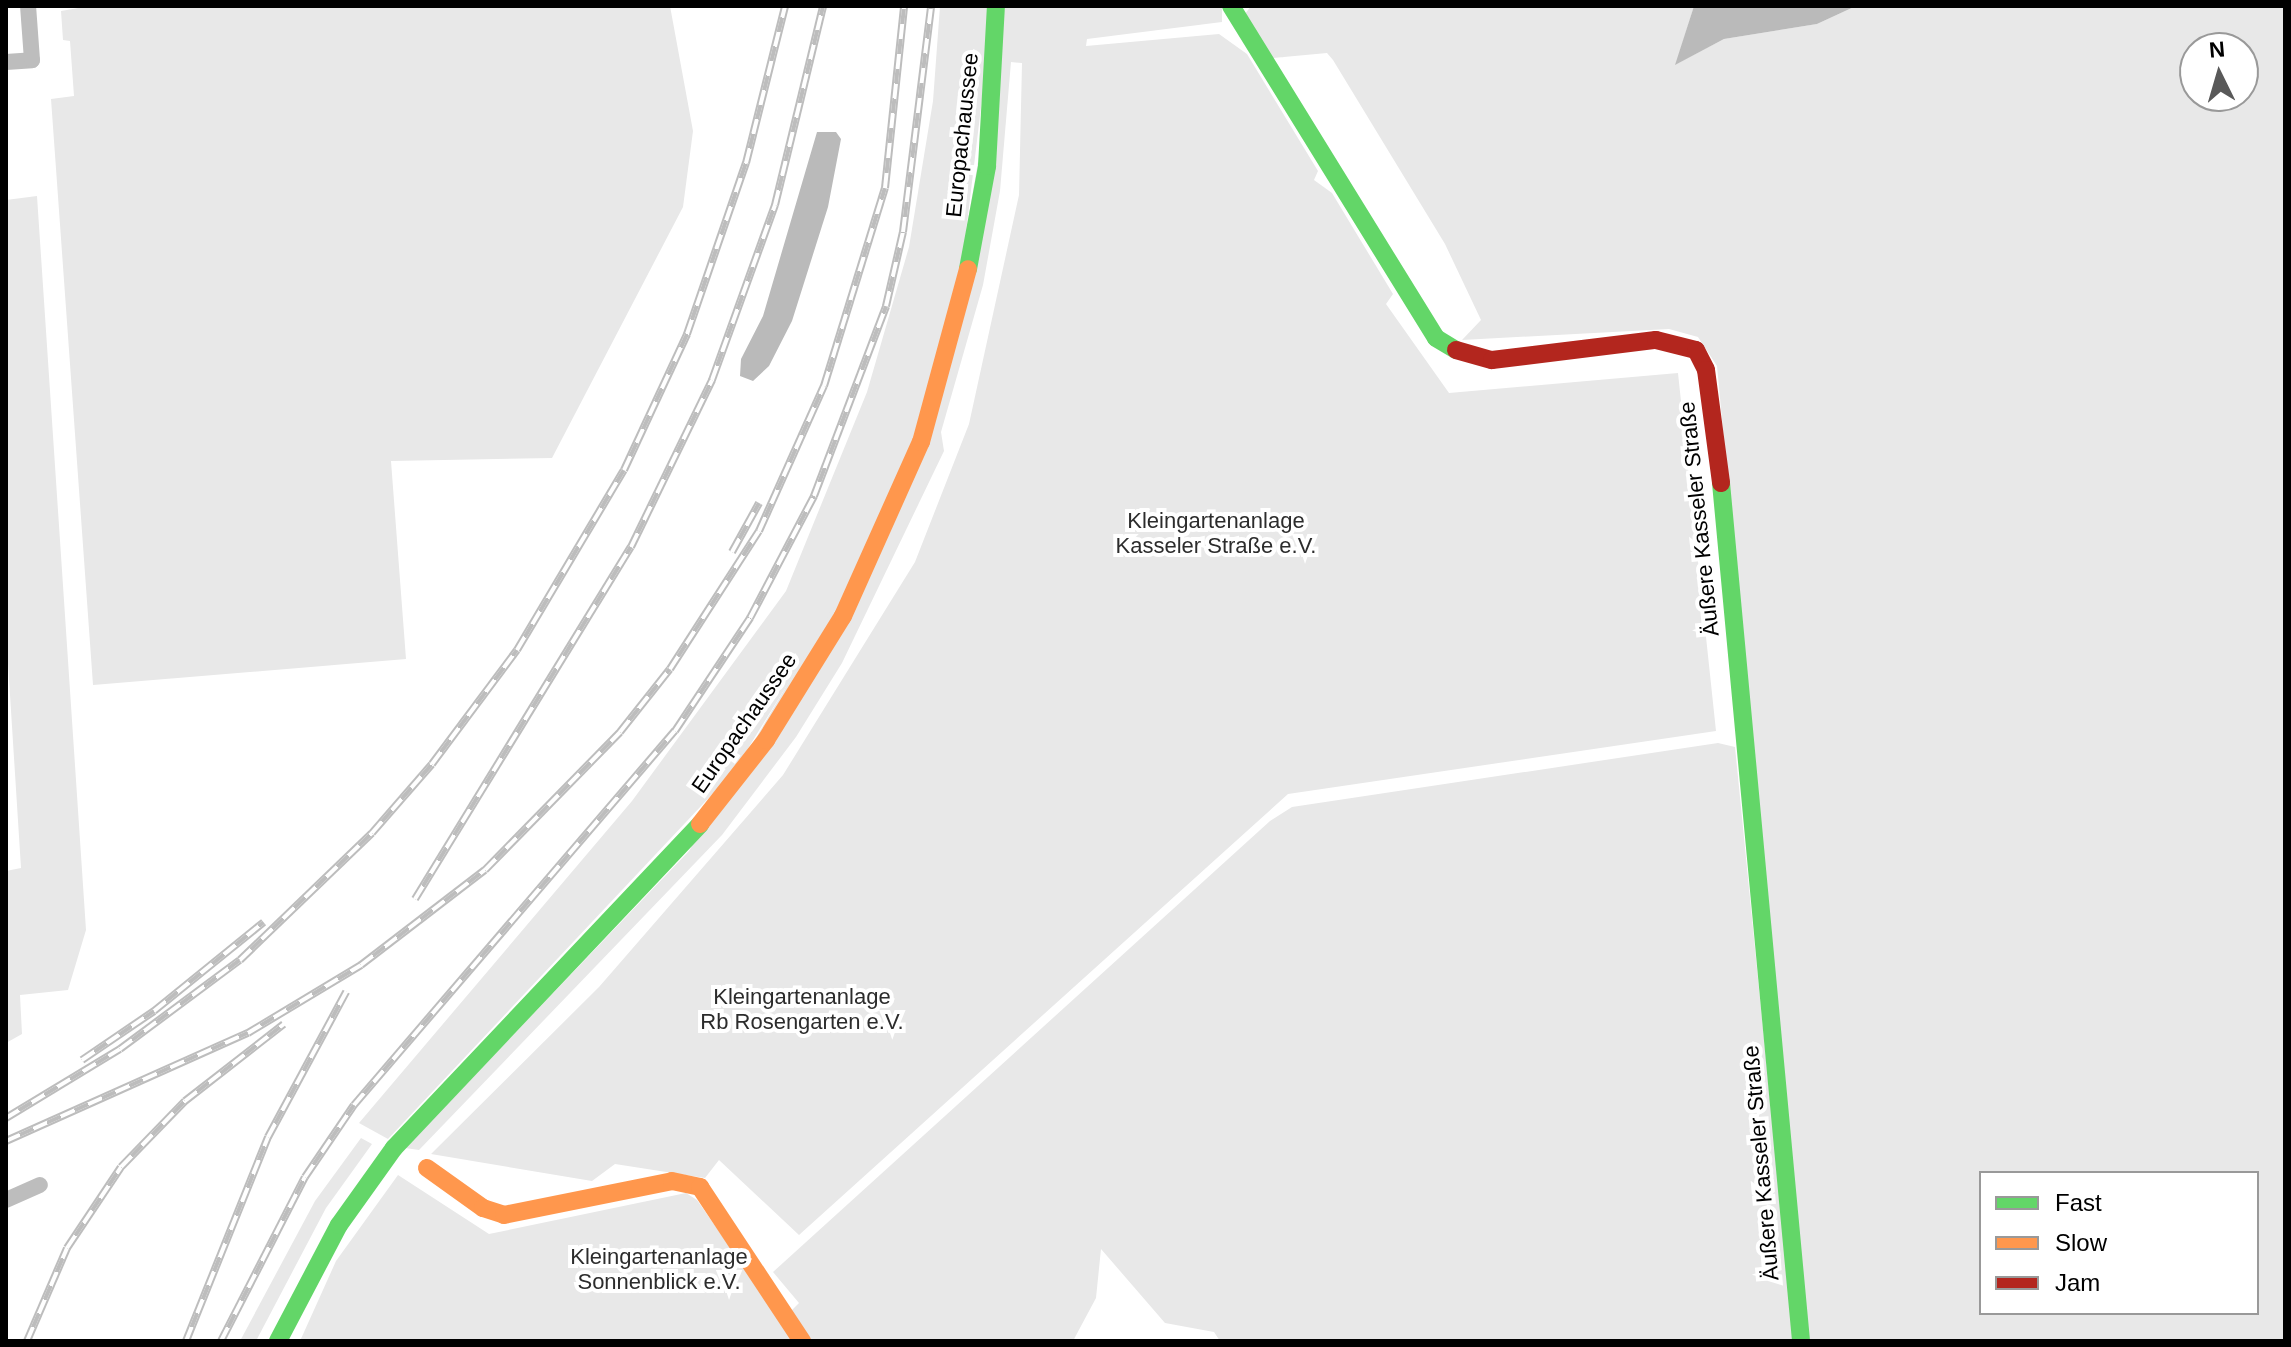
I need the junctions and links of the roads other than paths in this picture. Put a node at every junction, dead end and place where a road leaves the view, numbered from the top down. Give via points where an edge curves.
1 (28, 6) edge
2 (996, 6) edge
3 (1231, 6) edge
4 (6, 62) edge
5 (427, 1168) dead end
6 (40, 1185) dead end
7 (6, 1200) edge
8 (278, 1341) edge
9 (802, 1341) edge
10 (1801, 1341) edge

1 - 4 street via 32,60
2 - 8 street, Europachaussee via 987,166 962,304 921,442 843,616 766,740 713,810 389,1155 324,1250
3 - 10 street, Äußere Kasseler Straße via 1436,338 1465,356 1492,360 1656,340 1677,342 1696,350 1706,370 1726,523
5 - 9 street via 483,1208 504,1215 672,1181 700,1187
6 - 7 street

